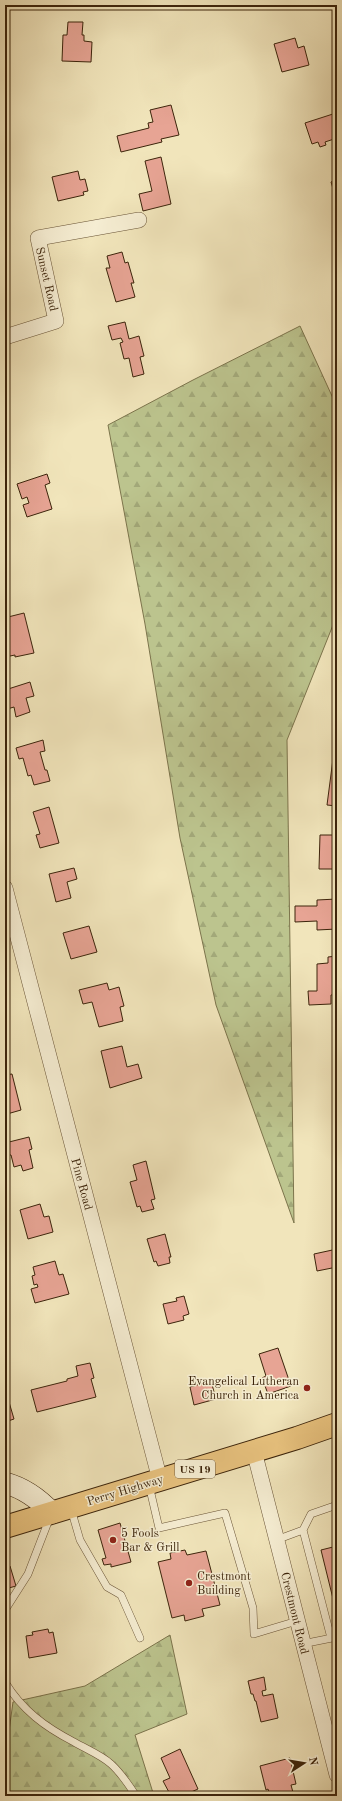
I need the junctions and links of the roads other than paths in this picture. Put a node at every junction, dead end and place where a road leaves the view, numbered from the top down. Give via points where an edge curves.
1 (139, 220) dead end
2 (5, 337) edge
3 (5, 888) edge
4 (337, 1424) edge
5 (254, 1451) junction
6 (154, 1482) junction
7 (5, 1483) edge
8 (337, 1505) edge
9 (61, 1510) junction
10 (5, 1527) edge
11 (303, 1530) junction
12 (276, 1540) junction
13 (5, 1610) edge
14 (297, 1621) junction
15 (140, 1638) dead end
16 (334, 1638) edge
17 (302, 1644) junction
18 (5, 1682) edge
19 (337, 1775) edge
20 (136, 1796) edge

1 - 2 street, Sunset Road via 38,238 56,321
3 - 6 street, Pine Road
4 - 5 main road, Perry Highway / US 19
5 - 6 main road, Perry Highway / US 19
5 - 12 street, Crestmont Road
6 - 9 main road, Perry Highway / US 19
6 - 14 lane via 159,1528 226,1513 253,1608 254,1634
7 - 9 street via 29,1492
8 - 11 lane via 311,1514
9 - 10 main road, Perry Highway / US 19
9 - 13 lane via 28,1574
9 - 15 lane via 107,1587 121,1595
11 - 12 lane
11 - 16 lane
12 - 14 street, Crestmont Road
14 - 17 street, Crestmont Road
16 - 17 lane
17 - 19 street, Crestmont Road
18 - 20 lane via 19,1702 38,1720 111,1764

